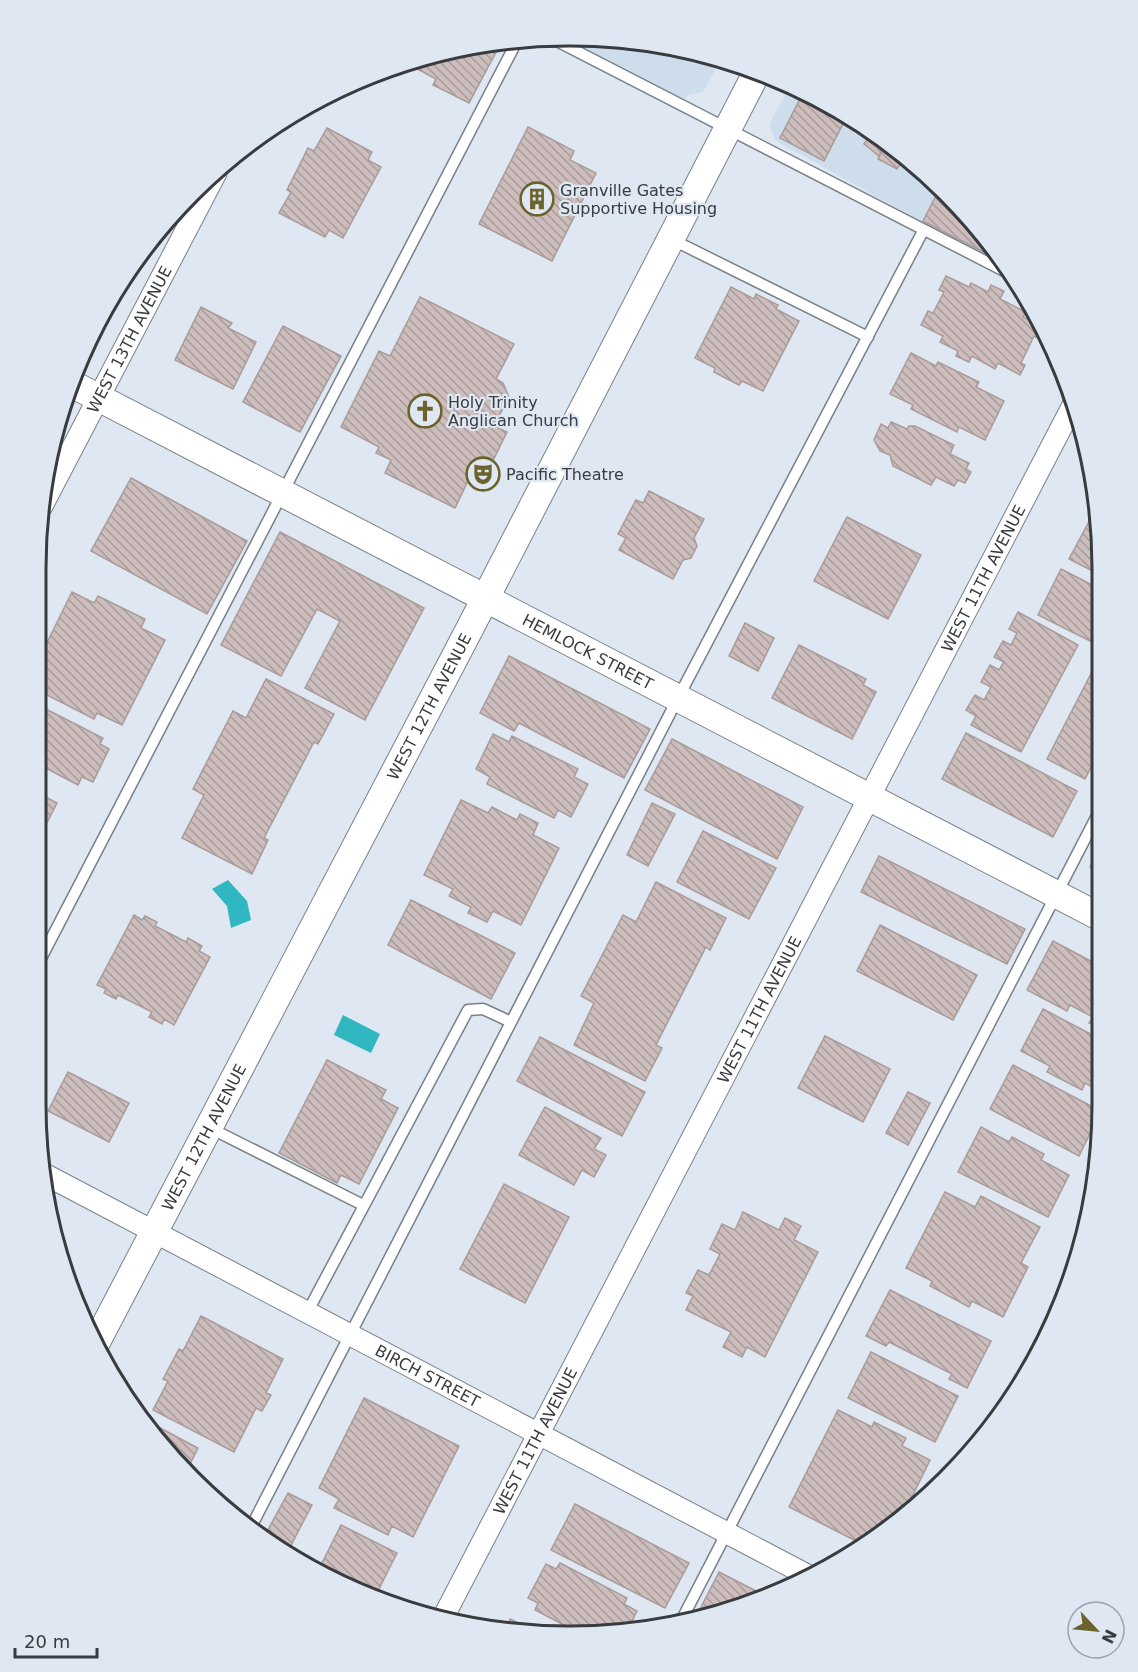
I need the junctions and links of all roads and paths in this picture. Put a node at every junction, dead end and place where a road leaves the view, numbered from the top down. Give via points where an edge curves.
1 (567, 46) edge
2 (512, 50) edge
3 (753, 80) edge
4 (728, 129) junction
5 (204, 196) edge
6 (923, 231) junction
7 (671, 239) junction
8 (994, 266) edge
9 (868, 337) junction
10 (79, 388) edge
11 (98, 398) junction
12 (1068, 414) edge
13 (54, 482) edge
14 (282, 493) junction
15 (485, 599) junction
16 (678, 698) junction
17 (868, 796) junction
18 (1092, 825) edge
19 (1056, 894) junction
20 (1092, 913) edge
21 (46, 949) edge
22 (511, 1022) junction
23 (208, 1127) junction
24 (52, 1178) edge
25 (363, 1205) junction
26 (154, 1230) junction
27 (308, 1311) junction
28 (351, 1333) junction
29 (100, 1335) edge
30 (539, 1435) junction
31 (254, 1520) edge
32 (726, 1534) junction
33 (801, 1572) edge
34 (447, 1611) edge
35 (687, 1612) edge

1 - 4 lane
2 - 14 lane
3 - 4 street, WEST 12TH AVENUE
4 - 6 lane
4 - 7 street, WEST 12TH AVENUE
5 - 11 street, WEST 13TH AVENUE
6 - 8 lane
6 - 9 lane
7 - 9 lane
7 - 15 street, WEST 12TH AVENUE
9 - 16 lane
10 - 11 street, HEMLOCK STREET
11 - 13 street, WEST 13TH AVENUE
11 - 14 street, HEMLOCK STREET
12 - 17 street, WEST 11TH AVENUE
14 - 15 street, HEMLOCK STREET
14 - 21 lane
15 - 16 street, HEMLOCK STREET
15 - 23 street, WEST 12TH AVENUE
16 - 17 street, HEMLOCK STREET
16 - 22 lane
17 - 19 street, HEMLOCK STREET
17 - 30 street, WEST 11TH AVENUE
18 - 19 lane
19 - 20 street, HEMLOCK STREET
19 - 32 lane
22 - 25 lane via 483,1009 468,1010
22 - 28 lane
23 - 25 lane
23 - 26 street, WEST 12TH AVENUE
24 - 26 street, BIRCH STREET
25 - 27 lane
26 - 27 street, BIRCH STREET
26 - 29 street, WEST 12TH AVENUE
27 - 28 street, BIRCH STREET
28 - 30 street, BIRCH STREET
28 - 31 lane
30 - 32 street, BIRCH STREET
30 - 34 street, WEST 11TH AVENUE
32 - 33 street, BIRCH STREET
32 - 35 lane

